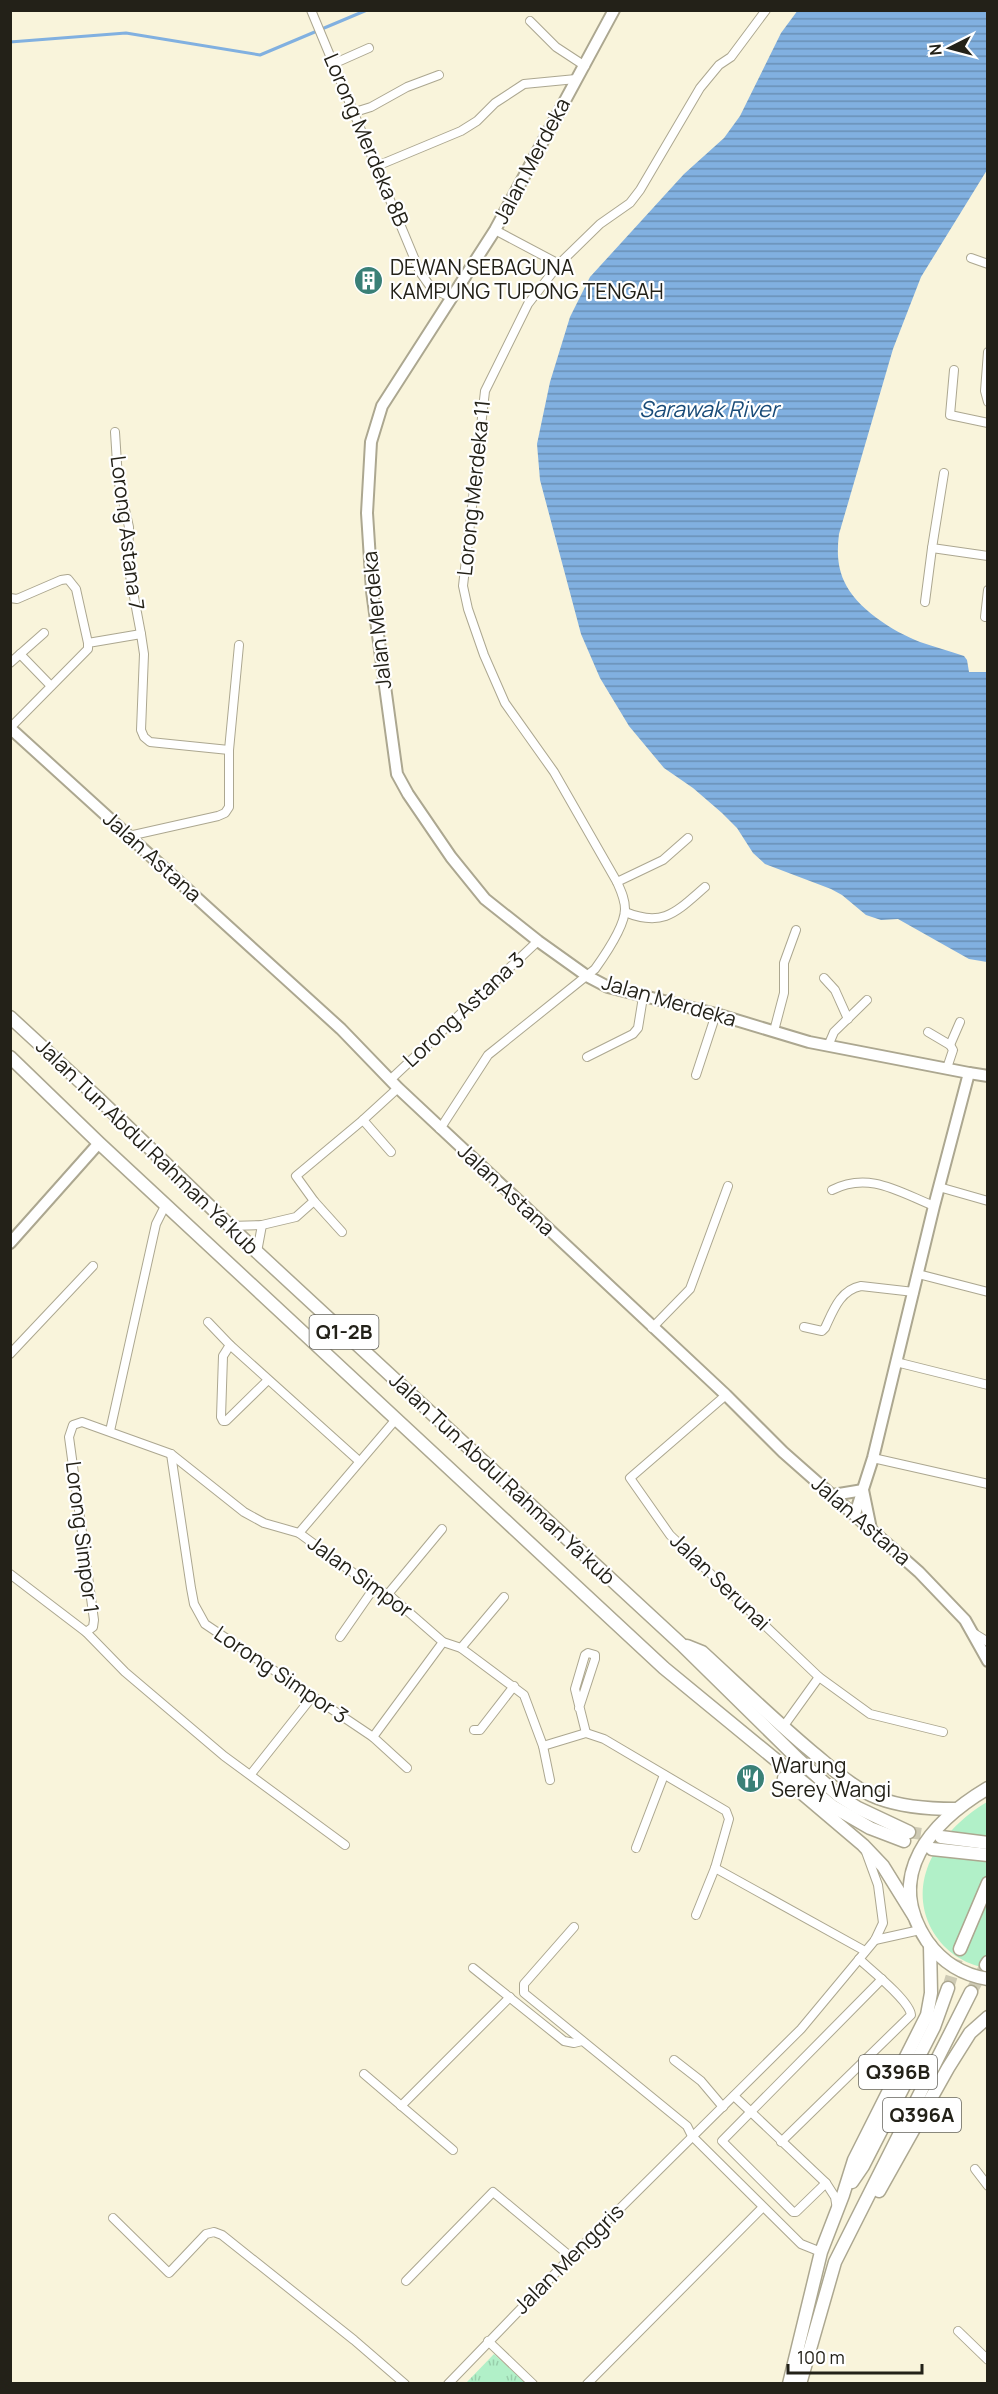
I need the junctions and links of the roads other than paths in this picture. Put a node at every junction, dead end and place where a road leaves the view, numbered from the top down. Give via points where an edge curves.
1 (311, 10) edge
2 (614, 10) edge
3 (766, 10) edge
4 (530, 21) dead end
5 (369, 48) dead end
6 (333, 64) junction
7 (585, 66) junction
8 (439, 75) dead end
9 (576, 79) junction
10 (355, 112) junction
11 (377, 166) junction
12 (495, 230) junction
13 (971, 258) dead end
14 (559, 264) junction
15 (987, 264) edge
16 (453, 298) junction
17 (987, 352) edge
18 (954, 370) dead end
19 (987, 402) edge
20 (987, 423) edge
21 (115, 432) dead end
22 (944, 473) dead end
23 (932, 548) junction
24 (987, 556) edge
25 (987, 590) edge
26 (10, 598) edge
27 (925, 602) dead end
28 (986, 617) dead end
29 (44, 633) dead end
30 (141, 634) junction
31 (88, 643) junction
32 (239, 645) dead end
33 (20, 654) junction
34 (10, 663) edge
35 (51, 686) junction
36 (10, 728) edge
37 (229, 750) junction
38 (129, 836) junction
39 (688, 838) dead end
40 (617, 882) junction
41 (705, 887) dead end
42 (625, 912) junction
43 (796, 930) dead end
44 (538, 941) junction
45 (587, 976) junction
46 (824, 978) dead end
47 (643, 997) junction
48 (867, 1000) dead end
49 (716, 1014) junction
50 (10, 1017) edge
51 (848, 1019) junction
52 (960, 1022) dead end
53 (774, 1031) junction
54 (928, 1032) dead end
55 (950, 1045) junction
56 (828, 1046) junction
57 (587, 1057) dead end
58 (10, 1058) edge
59 (947, 1068) junction
60 (969, 1073) junction
61 (696, 1075) dead end
62 (987, 1076) edge
63 (394, 1084) junction
64 (363, 1120) junction
65 (440, 1129) junction
66 (99, 1143) junction
67 (391, 1152) dead end
68 (728, 1186) dead end
69 (939, 1187) junction
70 (832, 1190) dead end
71 (314, 1201) junction
72 (987, 1201) edge
73 (166, 1204) junction
74 (934, 1206) junction
75 (262, 1225) junction
76 (230, 1226) junction
77 (342, 1232) dead end
78 (10, 1243) edge
79 (256, 1252) junction
80 (93, 1266) dead end
81 (918, 1274) junction
82 (914, 1292) junction
83 (987, 1292) edge
84 (208, 1322) dead end
85 (804, 1327) dead end
86 (652, 1328) junction
87 (230, 1345) junction
88 (10, 1354) edge
89 (896, 1362) junction
90 (268, 1380) junction
91 (987, 1385) edge
92 (726, 1395) junction
93 (397, 1418) junction
94 (82, 1422) joint
95 (110, 1431) junction
96 (171, 1455) junction
97 (873, 1458) junction
98 (359, 1461) junction
99 (987, 1484) edge
100 (863, 1490) junction
101 (833, 1495) junction
102 (855, 1514) junction
103 (442, 1528) dead end
104 (871, 1529) junction
105 (299, 1533) junction
106 (10, 1574) edge
107 (374, 1588) junction
108 (388, 1594) junction
109 (504, 1597) dead end
110 (86, 1632) junction
111 (975, 1634) junction
112 (340, 1637) dead end
113 (443, 1642) junction
114 (987, 1642) edge
115 (681, 1644) junction
116 (461, 1648) junction
117 (987, 1661) edge
118 (664, 1668) junction
119 (819, 1677) junction
120 (514, 1686) junction
121 (312, 1696) junction
122 (579, 1708) junction
123 (783, 1727) junction
124 (474, 1730) dead end
125 (943, 1732) dead end
126 (586, 1733) junction
127 (374, 1737) junction
128 (543, 1746) junction
129 (407, 1768) dead end
130 (251, 1774) junction
131 (664, 1775) junction
132 (550, 1780) dead end
133 (985, 1788) edge
134 (955, 1809) junction
135 (941, 1837) tunnel mouth
136 (987, 1843) edge
137 (345, 1845) dead end
138 (863, 1845) junction
139 (636, 1848) dead end
140 (933, 1849) tunnel mouth
141 (987, 1855) edge
142 (715, 1868) junction
143 (987, 1883) edge
144 (696, 1915) dead end
145 (914, 1916) junction
146 (574, 1927) dead end
147 (920, 1930) junction
148 (875, 1940) junction
149 (930, 1945) junction
150 (960, 1949) tunnel mouth
151 (866, 1951) junction
152 (859, 1959) junction
153 (473, 1968) dead end
154 (882, 1979) junction
155 (987, 1979) edge
156 (948, 1988) tunnel mouth
157 (971, 1992) tunnel mouth
158 (510, 1997) junction
159 (987, 2016) edge
160 (582, 2041) junction
161 (674, 2060) dead end
162 (364, 2074) dead end
163 (734, 2096) junction
164 (401, 2106) junction
165 (723, 2107) junction
166 (750, 2112) junction
167 (692, 2136) junction
168 (781, 2142) junction
169 (453, 2151) dead end
170 (975, 2169) dead end
171 (826, 2183) junction
172 (987, 2186) edge
173 (843, 2195) junction
174 (762, 2208) junction
175 (837, 2211) junction
176 (859, 2214) junction
177 (113, 2218) dead end
178 (821, 2252) junction
179 (571, 2257) junction
180 (406, 2281) dead end
181 (958, 2331) dead end
182 (488, 2341) junction
183 (987, 2360) edge
184 (405, 2384) edge
185 (448, 2384) edge
186 (533, 2384) edge
187 (587, 2384) edge
188 (789, 2384) edge
189 (801, 2384) edge

1 - 6 street, Lorong Merdeka 8B
2 - 7 street, Jalan Merdeka
3 - 14 street, Lorong Merdeka 11 via 731,57 719,64 700,88 630,203 600,224
4 - 7 street via 556,47
5 - 6 street
6 - 10 street, Lorong Merdeka 8B
7 - 9 street, Jalan Merdeka
8 - 10 street
9 - 11 street via 524,84 461,130
9 - 12 street, Jalan Merdeka
10 - 11 street, Lorong Merdeka 8B
11 - 16 street, Lorong Merdeka 8B via 426,282
12 - 14 street
12 - 16 street, Jalan Merdeka
13 - 15 street
14 - 40 street, Lorong Merdeka 11 via 528,304 485,391 463,586 484,655 505,703 554,772
16 - 44 street, Jalan Merdeka via 382,405 371,442 367,513 383,678 398,774 408,794 485,899
17 - 19 street
18 - 20 street via 950,415
21 - 30 street, Lorong Astana 7 via 118,479 129,527 128,565
22 - 23 street
23 - 24 street
23 - 27 street
25 - 28 street
26 - 31 street via 17,599 68,579 76,589
29 - 33 street
30 - 31 street
30 - 37 street, Lorong Astana 7 via 144,737 150,742
31 - 35 street via 87,649
32 - 37 street
33 - 34 street
33 - 35 street
35 - 36 street
36 - 38 street, Jalan Astana
37 - 38 street via 229,807 225,813
38 - 63 street, Jalan Astana via 335,1023
39 - 40 street via 663,860
40 - 42 street, Lorong Merdeka 11
41 - 42 street via 660,919 643,919
42 - 45 street via 606,954
43 - 53 street via 784,963 784,993
44 - 45 street, Jalan Merdeka
44 - 63 street, Lorong Astana 3
45 - 47 street, Jalan Merdeka
45 - 65 street via 488,1055
46 - 51 street via 836,990
47 - 49 street, Jalan Merdeka
47 - 57 street via 638,1028 633,1034
48 - 51 street
49 - 53 street, Jalan Merdeka
49 - 61 street
50 - 76 main road, Jalan Tun Abdul Rahman Ya'kub / Q1-2B
51 - 56 street via 834,1032
52 - 55 street
53 - 56 street, Jalan Merdeka
54 - 55 street
55 - 59 street via 953,1050
56 - 59 street, Jalan Merdeka
58 - 66 main road, Jalan Tun Abdul Rahman Ya'kub
59 - 60 street, Jalan Merdeka
60 - 62 street, Jalan Merdeka
60 - 69 street
63 - 64 street, Lorong Astana 3
63 - 65 street, Jalan Astana
64 - 67 street
64 - 71 street, Lorong Astana 3 via 296,1176
65 - 86 street, Jalan Astana
66 - 73 main road, Jalan Tun Abdul Rahman Ya'kub
66 - 78 street
68 - 86 street via 690,1289
69 - 72 street
69 - 74 street
70 - 74 street via 853,1182 873,1181
71 - 75 street via 296,1217
71 - 77 street
73 - 93 main road, Jalan Tun Abdul Rahman Ya'kub
73 - 95 street via 156,1224
74 - 81 street
75 - 76 street
75 - 79 street
76 - 79 main road, Jalan Tun Abdul Rahman Ya'kub / Q1-2B
79 - 115 main road, Jalan Tun Abdul Rahman Ya'kub / Q1-2B
80 - 88 street
81 - 82 street
81 - 83 street
82 - 85 street via 853,1287 845,1292 825,1328
82 - 89 street
84 - 87 street
86 - 92 street, Jalan Astana
87 - 90 street
87 - 90 street via 223,1356 223,1421
89 - 91 street
89 - 97 street
90 - 98 street
92 - 101 street, Jalan Astana
92 - 119 street, Jalan Serunai via 630,1478 670,1535
93 - 98 street
93 - 118 main road, Jalan Tun Abdul Rahman Ya'kub
94 - 95 street, Jalan Simpor
94 - 110 street, Lorong Simpor 1 via 73,1425 69,1437 94,1620 93,1627
95 - 96 street, Jalan Simpor
96 - 105 street, Jalan Simpor via 244,1512
96 - 121 street, Lorong Simpor 3 via 190,1588 199,1616 205,1624
97 - 99 street
97 - 100 street
98 - 105 street
100 - 101 street
100 - 102 street
100 - 104 street
101 - 102 street, Jalan Astana
102 - 104 street, Jalan Astana
103 - 108 street
104 - 111 street, Jalan Astana via 938,1591
105 - 107 street, Jalan Simpor
106 - 110 street, Lorong Simpor 1
107 - 108 street, Jalan Simpor
107 - 112 street
108 - 113 street, Jalan Simpor
109 - 116 street
110 - 130 street via 125,1672
111 - 114 street
111 - 117 street, Jalan Astana
113 - 116 street, Jalan Simpor
113 - 127 street
115 - 118 main road via 839,1796 906,1836 870,1828 832,1806
115 - 123 main road, Q1-2B via 702,1652
116 - 120 street, Jalan Simpor
118 - 138 main road via 680,1691
119 - 123 street
119 - 125 street, Jalan Serunai via 870,1714
120 - 124 street via 480,1730
120 - 128 street, Jalan Simpor via 529,1702
121 - 127 street, Lorong Simpor 3
121 - 130 street
122 - 122 street via 575,1689 588,1653 595,1657
122 - 126 street
123 - 134 main road, Q1-2B via 849,1784 876,1797 933,1809
126 - 128 street
126 - 131 street via 604,1739
127 - 129 street, Lorong Simpor 3
128 - 132 street, Jalan Simpor
130 - 137 street
131 - 139 street
131 - 142 street via 726,1811 729,1819
133 - 134 main road
134 - 145 main road via 916,1857 909,1893
135 - 136 main road
138 - 145 main road via 883,1866
138 - 148 street, Jalan Menggris via 878,1885 883,1923
140 - 141 main road
142 - 144 street
142 - 151 street
143 - 150 main road
145 - 147 main road
146 - 160 street via 522,1988
147 - 148 street
147 - 149 main road
148 - 151 street, Jalan Menggris
149 - 155 main road via 954,1967
149 - 173 main road, Q396B via 931,1993 927,2015 854,2160
151 - 152 street, Jalan Menggris
152 - 154 street
152 - 163 street, Jalan Menggris via 821,2007
153 - 158 street
154 - 166 street
154 - 168 street via 911,2015
156 - 173 main road via 934,2027 863,2166
157 - 176 main road
158 - 160 street via 564,2041
158 - 164 street
159 - 176 main road, Q396A via 970,2033 879,2190
160 - 167 street via 687,2126
161 - 165 street via 701,2081
162 - 164 street
163 - 165 street, Jalan Menggris
163 - 166 street
164 - 169 street
165 - 167 street, Jalan Menggris
166 - 168 street
166 - 171 street via 722,2141 790,2210 796,2212
167 - 174 street
167 - 179 street, Jalan Menggris
168 - 171 street
170 - 172 street
171 - 175 street via 835,2197
173 - 175 main road, Q396B
174 - 178 street via 801,2244
174 - 187 street
175 - 178 main road, Q396B
176 - 189 main road, Q396A via 835,2262
177 - 184 street via 169,2273 206,2234 222,2235
178 - 188 main road, Q396B
179 - 180 street via 493,2192
179 - 182 street, Jalan Menggris
181 - 183 street
182 - 185 street, Jalan Menggris
182 - 186 street

